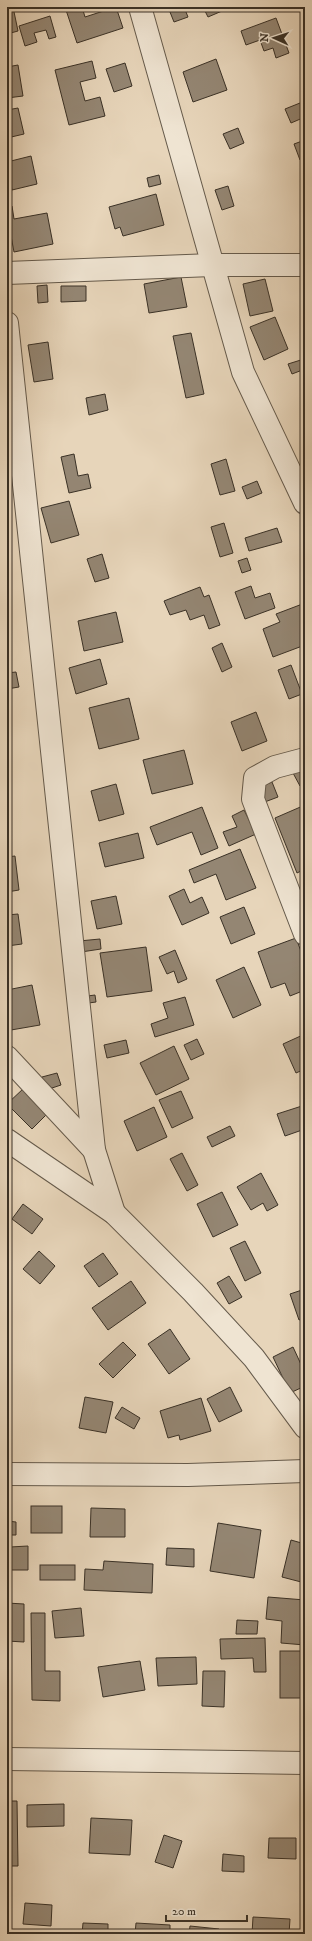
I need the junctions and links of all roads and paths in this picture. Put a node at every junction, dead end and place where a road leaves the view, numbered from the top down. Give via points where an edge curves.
1 (140, 7) edge
2 (212, 265) junction
3 (305, 266) edge
4 (7, 273) edge
5 (7, 323) edge
6 (305, 503) edge
7 (305, 758) edge
8 (305, 934) edge
9 (7, 1057) edge
10 (7, 1140) edge
11 (94, 1150) junction
12 (114, 1213) junction
13 (305, 1427) edge
14 (305, 1471) edge
15 (7, 1474) edge
16 (7, 1759) edge
17 (305, 1763) edge

1 - 2 street
2 - 3 street
2 - 4 street
2 - 6 street via 243,372
5 - 11 street
7 - 8 street via 275,767 255,778 253,799
9 - 11 street
10 - 12 street
11 - 12 street
12 - 13 street via 194,1292 254,1358
14 - 15 street via 188,1475
16 - 17 street

